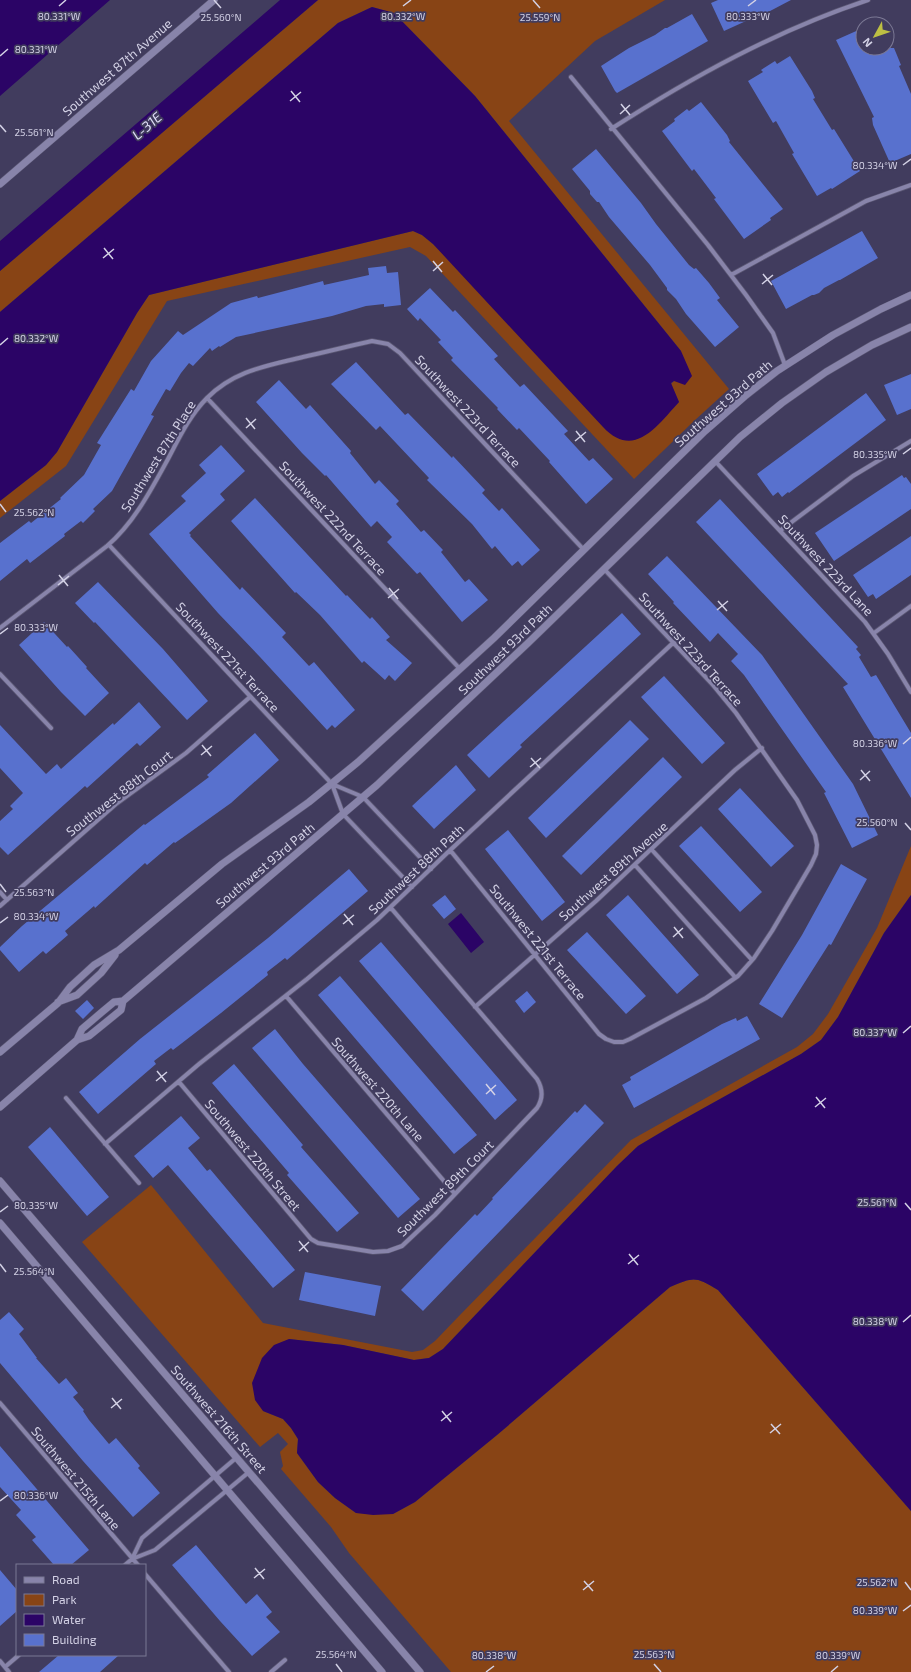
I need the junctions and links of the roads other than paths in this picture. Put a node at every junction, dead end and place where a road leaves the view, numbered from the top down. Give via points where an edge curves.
1 (214, 0) edge
2 (868, 0) edge
3 (571, 77) dead end
4 (612, 129) junction
5 (0, 184) edge
6 (911, 185) edge
7 (731, 275) junction
8 (911, 295) edge
9 (911, 327) edge
10 (383, 343) joint
11 (785, 366) junction
12 (207, 398) junction
13 (911, 441) edge
14 (715, 461) junction
15 (781, 530) junction
16 (109, 545) junction
17 (584, 550) junction
18 (605, 570) junction
19 (911, 606) edge
20 (0, 628) edge
21 (874, 633) junction
22 (674, 642) junction
23 (460, 669) junction
24 (0, 674) edge
25 (911, 692) edge
26 (250, 696) junction
27 (51, 728) dead end
28 (762, 748) junction
29 (332, 784) junction
30 (363, 797) junction
31 (343, 814) junction
32 (450, 850) junction
33 (652, 850) junction
34 (635, 865) junction
35 (431, 869) junction
36 (412, 887) junction
37 (0, 892) edge
38 (7, 900) junction
39 (0, 906) edge
40 (391, 908) junction
41 (119, 950) junction
42 (535, 954) junction
43 (752, 960) junction
44 (735, 977) junction
45 (286, 996) junction
46 (58, 1003) junction
47 (476, 1006) junction
48 (0, 1052) edge
49 (179, 1082) junction
50 (66, 1098) dead end
51 (0, 1107) edge
52 (105, 1144) junction
53 (0, 1181) edge
54 (139, 1183) dead end
55 (455, 1194) junction
56 (0, 1223) edge
57 (312, 1240) joint
58 (0, 1403) edge
59 (236, 1458) junction
60 (249, 1472) junction
61 (215, 1476) junction
62 (227, 1490) junction
63 (132, 1559) junction
64 (126, 1564) edge
65 (137, 1564) edge
66 (146, 1575) edge
67 (18, 1656) edge
68 (284, 1660) dead end
69 (0, 1661) edge
70 (5, 1667) junction
71 (9, 1672) edge
72 (229, 1672) edge
73 (272, 1672) edge
74 (382, 1672) edge
75 (420, 1672) edge

1 - 5 street, Southwest 87th Avenue
2 - 4 street via 813,20 726,60
3 - 4 street
4 - 7 street
6 - 7 street via 861,204
7 - 11 street via 773,334
8 - 11 street, Southwest 93rd Path via 850,325
9 - 14 street, Southwest 93rd Path via 848,358 804,387 761,420
10 - 12 street, Southwest 87th Place via 372,341 253,369 230,380
10 - 17 street, Southwest 223rd Terrace via 400,353
11 - 17 street, Southwest 93rd Path via 760,383 704,432
12 - 16 street, Southwest 87th Place via 191,419 128,524
12 - 23 street, Southwest 222nd Terrace
13 - 15 street via 853,476
14 - 15 street, Southwest 223rd Lane
14 - 18 street, Southwest 93rd Path
15 - 21 street, Southwest 223rd Lane
16 - 20 street, Southwest 87th Place
16 - 26 street, Southwest 221st Terrace
17 - 23 street, Southwest 93rd Path
18 - 22 street, Southwest 223rd Terrace
18 - 30 street, Southwest 93rd Path
19 - 21 street
21 - 25 street, Southwest 223rd Lane
22 - 28 street, Southwest 223rd Terrace via 726,700
22 - 32 street, Southwest 88th Path
23 - 29 street, Southwest 93rd Path
24 - 27 street
26 - 29 street, Southwest 221st Terrace
26 - 38 street, Southwest 88th Court via 181,756 112,808
28 - 33 street, Southwest 89th Avenue via 735,770
28 - 43 street, Southwest 223rd Terrace via 797,800 815,835 817,848 802,880
29 - 30 street, Southwest 221st Terrace
29 - 31 street, Southwest 221st Terrace
29 - 41 street, Southwest 93rd Path via 222,864
30 - 31 street, Southwest 93rd Path
30 - 35 street, Southwest 221st Terrace
31 - 36 street, Southwest 221st Terrace
31 - 51 street, Southwest 93rd Path via 123,1001 114,1002 82,1029 77,1040
32 - 35 street, Southwest 88th Path
32 - 42 street, Southwest 221st Terrace
33 - 34 street, Southwest 89th Avenue
33 - 43 street
34 - 42 street, Southwest 89th Avenue
34 - 44 street
35 - 36 street, Southwest 88th Path
36 - 40 street, Southwest 88th Path
37 - 38 street
38 - 39 street, Southwest 88th Court
40 - 45 street, Southwest 88th Path
40 - 47 street
41 - 46 street, Southwest 93rd Path via 94,965 70,987
41 - 46 street, Southwest 93rd Path via 101,973 77,995
42 - 44 street, Southwest 221st Terrace via 599,1034 614,1042 634,1038 706,998
42 - 47 street, Southwest 89th Avenue
43 - 44 street
45 - 49 street, Southwest 88th Path
45 - 55 street, Southwest 220th Lane
46 - 48 street, Southwest 93rd Path
47 - 55 street, Southwest 89th Court via 537,1079 542,1092 537,1108
49 - 52 street, Southwest 88th Path
49 - 57 street, Southwest 220th Street
50 - 52 street
52 - 54 street
53 - 59 street, Southwest 216th Street
55 - 57 street, Southwest 89th Court via 410,1239 394,1250 366,1252
56 - 61 street
58 - 63 street, Southwest 215th Lane
59 - 60 street, Southwest 216th Street
59 - 61 street
60 - 62 street
60 - 75 street, Southwest 216th Street
61 - 62 street
61 - 63 street via 142,1538
62 - 63 street via 155,1550
62 - 74 street
63 - 64 street
63 - 65 street, Southwest 215th Lane
66 - 72 street
67 - 70 street
68 - 73 street
69 - 70 street
70 - 71 street

